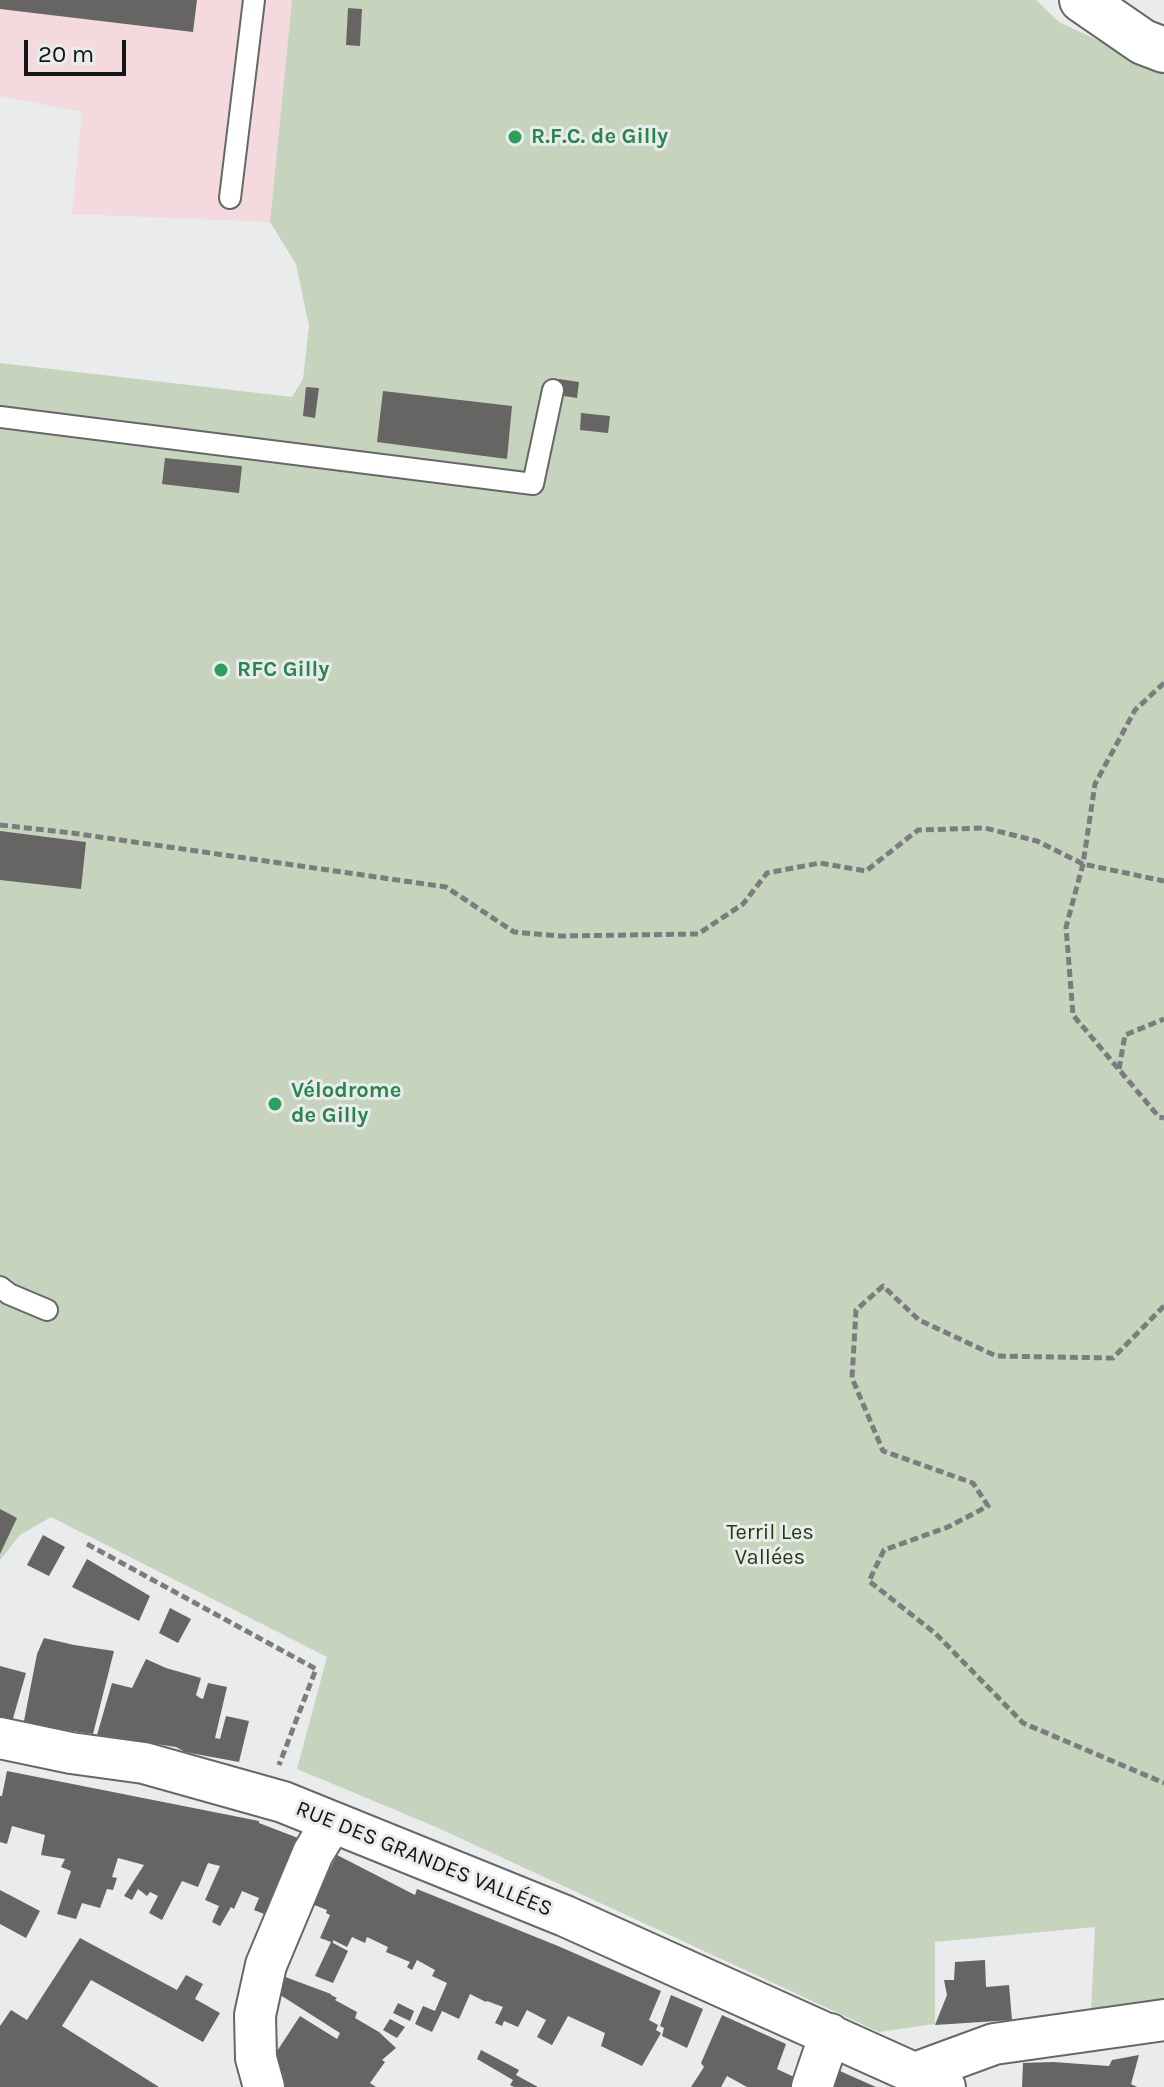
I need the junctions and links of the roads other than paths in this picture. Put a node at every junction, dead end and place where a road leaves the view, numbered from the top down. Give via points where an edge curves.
1 (254, 0) edge
2 (1082, 0) edge
3 (1164, 50) edge
4 (230, 198) dead end
5 (553, 390) dead end
6 (0, 417) edge
7 (0, 1287) edge
8 (47, 1310) dead end
9 (0, 1738) edge
10 (332, 1822) junction
11 (1164, 2020) edge
12 (830, 2034) junction
13 (930, 2080) edge
14 (264, 2087) edge
15 (812, 2087) edge

1 - 4 lane
2 - 3 main road via 1143,42
5 - 6 lane via 533,484
7 - 8 lane
9 - 10 street, RUE DES GRANDES VALLÉES via 144,1763 283,1802
10 - 12 street, RUE DES GRANDES VALLÉES via 565,1916
10 - 14 street via 313,1853 266,1965 255,2015 256,2058
11 - 13 street via 994,2044
12 - 13 street, RUE DES GRANDES VALLÉES
12 - 15 street

